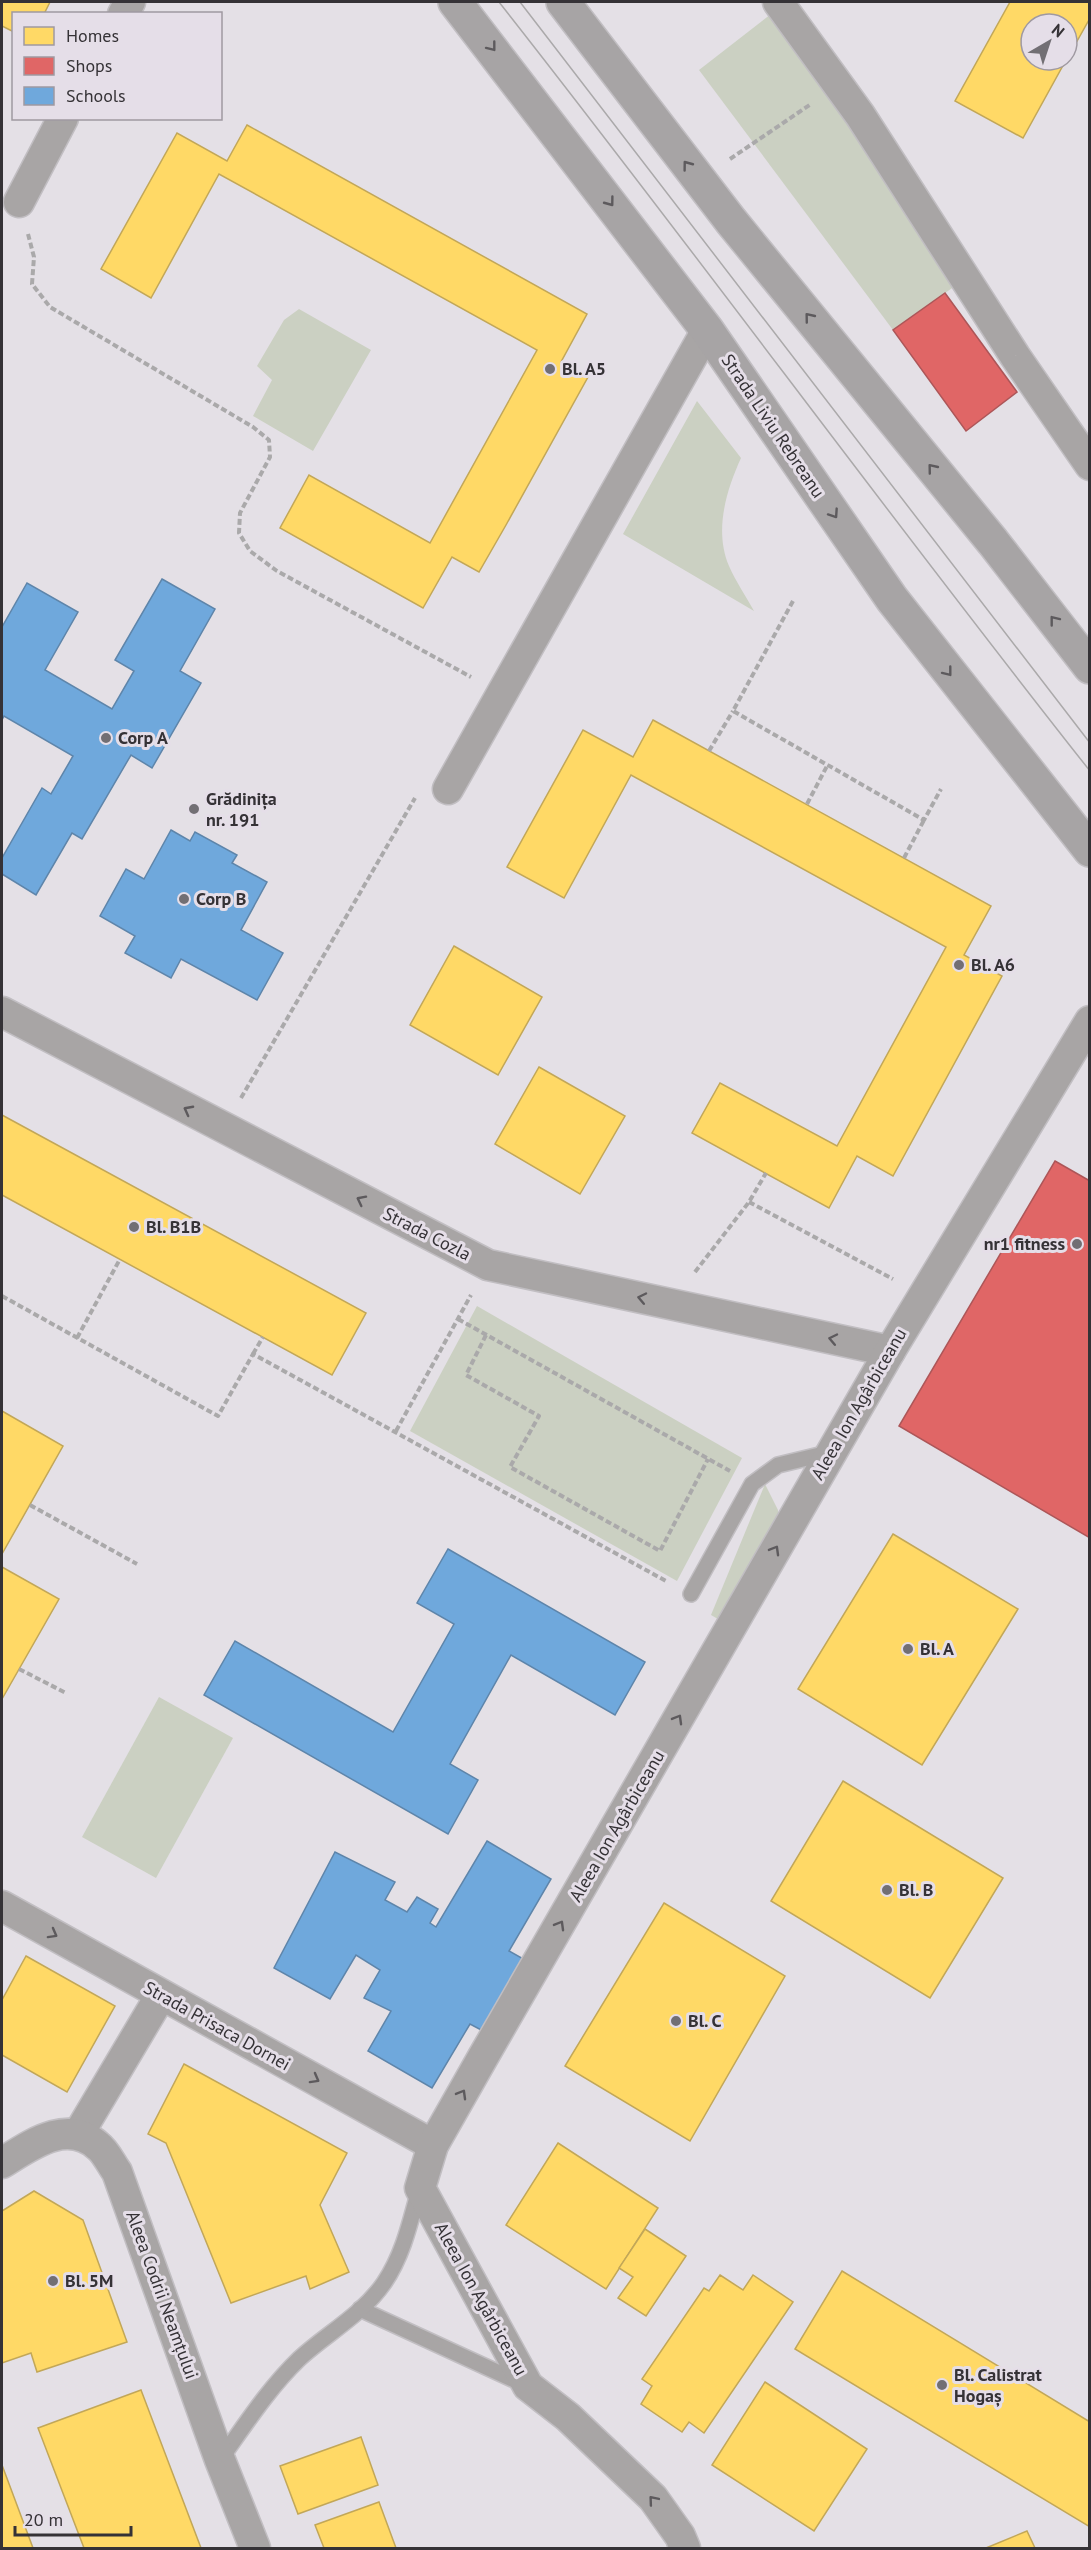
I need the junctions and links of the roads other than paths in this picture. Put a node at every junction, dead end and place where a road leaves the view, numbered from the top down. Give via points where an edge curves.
1 (455, 2) edge
2 (563, 2) edge
3 (778, 2) edge
4 (62, 120) edge
5 (19, 202) road end
6 (707, 330) junction
7 (1089, 465) edge
8 (1089, 667) edge
9 (448, 789) road end
10 (1089, 850) edge
11 (2, 1012) edge
12 (1089, 1021) edge
13 (1089, 1053) edge
14 (1055, 1077) junction
15 (890, 1351) junction
16 (832, 1452) junction
17 (691, 1594) road end
18 (2, 1906) edge
19 (162, 1995) junction
20 (79, 2133) junction
21 (434, 2145) junction
22 (2, 2163) edge
23 (420, 2188) junction
24 (360, 2309) junction
25 (528, 2386) junction
26 (220, 2460) junction
27 (255, 2548) edge
28 (685, 2548) edge

1 -> 6 street, Strada Liviu Rebreanu
8 -> 2 street via 993,542 699,180
3 - 7 street via 839,85
4 - 5 street
6 - 9 street
6 -> 10 street, Strada Liviu Rebreanu via 892,599
15 -> 11 street, Strada Cozla via 488,1265
12 - 14 street, Aleea Ion Agârbiceanu
13 - 14 street, Aleea Ion Agârbiceanu
14 - 15 street, Aleea Ion Agârbiceanu
15 - 16 street, Aleea Ion Agârbiceanu
16 - 17 lane via 778,1466 752,1484
21 -> 16 street, Aleea Ion Agârbiceanu
18 -> 19 street, Strada Prisaca Dornei
19 - 20 street
19 -> 21 street, Strada Prisaca Dornei
20 - 22 street via 53,2135
20 - 26 street, Aleea Codrii Neamțului via 99,2146 117,2172
21 - 23 street, Aleea Ion Agârbiceanu
23 - 24 lane via 399,2259
23 - 25 street, Aleea Ion Agârbiceanu
24 - 25 lane
24 - 26 lane via 299,2359 264,2398
28 -> 25 street, Aleea Ion Agârbiceanu via 652,2498 568,2417
26 - 27 street, Aleea Codrii Neamțului

